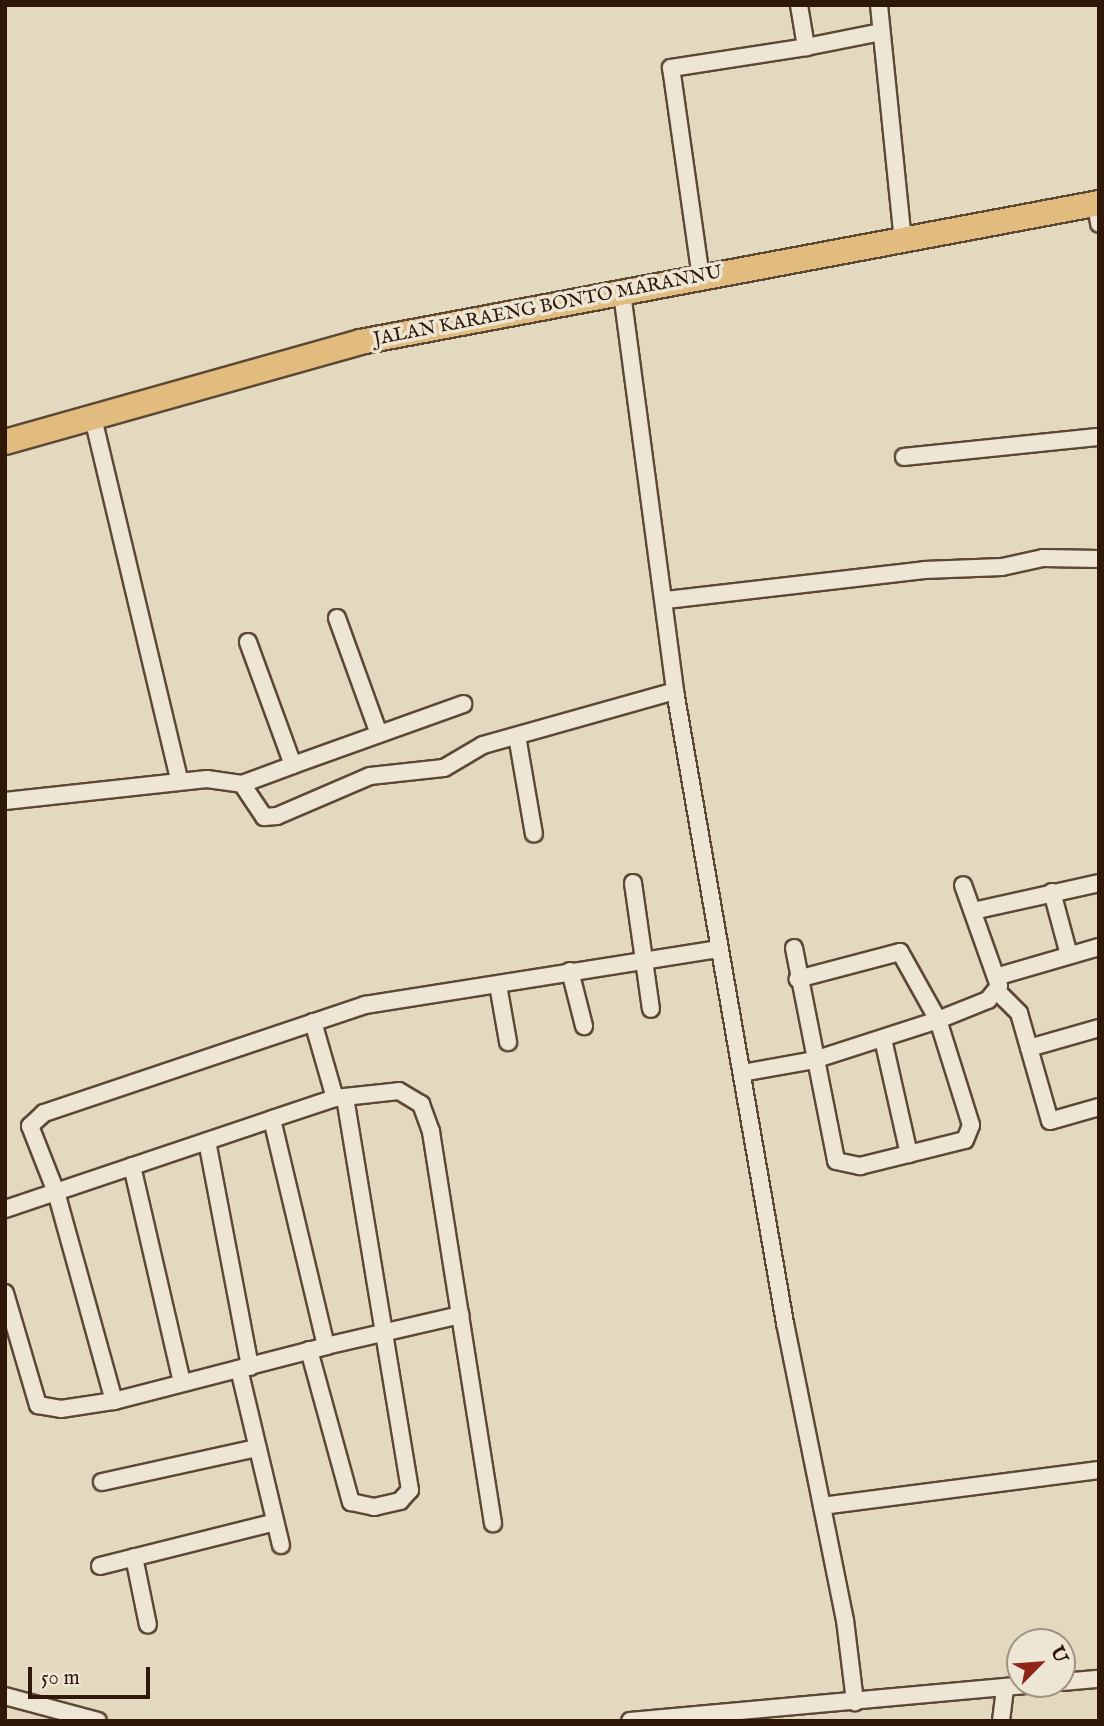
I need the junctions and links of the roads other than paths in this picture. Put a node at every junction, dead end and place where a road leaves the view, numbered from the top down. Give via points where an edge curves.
1 (799, 5) edge
2 (879, 5) edge
3 (881, 32) junction
4 (806, 47) junction
5 (1098, 210) edge
6 (903, 240) junction
7 (701, 278) junction
8 (622, 293) junction
9 (93, 418) junction
10 (1099, 438) edge
11 (5, 442) edge
12 (904, 457) dead end
13 (1099, 559) edge
14 (666, 600) junction
15 (337, 618) dead end
16 (248, 642) dead end
17 (675, 691) junction
18 (463, 704) dead end
19 (379, 734) junction
20 (517, 736) junction
21 (293, 765) junction
22 (179, 778) junction
23 (242, 784) junction
24 (5, 801) edge
25 (534, 834) dead end
26 (633, 883) dead end
27 (1099, 883) edge
28 (963, 885) dead end
29 (1052, 892) junction
30 (973, 911) junction
31 (1099, 947) edge
32 (718, 948) junction
33 (794, 948) dead end
34 (1069, 955) junction
35 (643, 958) junction
36 (570, 971) junction
37 (797, 979) junction
38 (998, 984) junction
39 (498, 985) junction
40 (651, 1009) dead end
41 (938, 1020) junction
42 (313, 1021) junction
43 (584, 1026) dead end
44 (1099, 1028) edge
45 (883, 1039) junction
46 (508, 1042) dead end
47 (1029, 1048) junction
48 (814, 1060) junction
49 (742, 1073) junction
50 (340, 1097) junction
51 (1099, 1107) edge
52 (272, 1119) junction
53 (207, 1141) junction
54 (909, 1154) junction
55 (132, 1166) junction
56 (56, 1192) junction
57 (5, 1209) edge
58 (5, 1293) edge
59 (460, 1315) junction
60 (387, 1334) junction
61 (326, 1346) junction
62 (309, 1350) junction
63 (245, 1368) junction
64 (182, 1382) junction
65 (114, 1401) junction
66 (257, 1448) junction
67 (1099, 1470) edge
68 (102, 1482) dead end
69 (822, 1506) junction
70 (275, 1522) junction
71 (493, 1523) dead end
72 (282, 1545) dead end
73 (134, 1557) junction
74 (100, 1566) dead end
75 (148, 1625) dead end
76 (1099, 1679) edge
77 (1076, 1681) edge
78 (1004, 1687) joint
79 (5, 1696) edge
80 (849, 1702) junction
81 (98, 1721) edge
82 (633, 1721) edge
83 (843, 1721) edge
84 (1001, 1721) edge

1 - 4 street
2 - 3 street
3 - 4 street
3 - 6 street
4 - 7 street via 671,68
5 - 6 main road, JALAN KARAENG BONTO MARANNU
6 - 7 main road, JALAN KARAENG BONTO MARANNU
7 - 8 main road, JALAN KARAENG BONTO MARANNU
8 - 9 main road, JALAN KARAENG BONTO MARANNU via 360,342
8 - 14 street
9 - 11 main road, JALAN KARAENG BONTO MARANNU
9 - 22 street
10 - 12 street
13 - 14 street via 1043,558 1002,567 924,569
14 - 17 street
15 - 19 street
16 - 21 street
17 - 20 street
17 - 32 street
18 - 19 street
19 - 21 street
20 - 23 street via 476,748 444,768 370,776 276,816 264,817
20 - 25 street
21 - 23 street
22 - 23 street
22 - 24 street
26 - 35 street
27 - 29 street
28 - 30 street
29 - 30 street
29 - 34 street
30 - 38 street
31 - 34 street
32 - 35 street
32 - 49 street
33 - 37 street
34 - 38 street
35 - 36 street
35 - 40 street
36 - 39 street
36 - 43 street
37 - 41 street via 900,952
37 - 48 street
38 - 41 street
38 - 47 street via 1019,1013
39 - 42 street via 365,1005
39 - 46 street
41 - 45 street
41 - 54 street via 971,1135
42 - 50 street
42 - 56 street via 33,1119 34,1141
44 - 47 street
45 - 48 street
45 - 54 street
47 - 51 street via 1050,1121
48 - 49 street
48 - 54 street via 840,1166
49 - 69 street
50 - 52 street
50 - 59 street via 399,1091 421,1104 432,1132
50 - 60 street
52 - 53 street
52 - 61 street
53 - 55 street
53 - 63 street
55 - 56 street
55 - 64 street
56 - 57 street
56 - 65 street
58 - 65 street via 38,1405
59 - 60 street
59 - 71 street
60 - 61 street
60 - 62 street via 410,1490 392,1505 363,1507 348,1497
61 - 62 street
62 - 63 street
63 - 64 street
63 - 66 street
64 - 65 street
66 - 68 street
66 - 70 street
67 - 69 street
69 - 80 street
70 - 72 street
70 - 73 street
73 - 74 street
73 - 75 street
76 - 77 street
78 - 80 street
78 - 84 street
79 - 81 street
80 - 82 street
80 - 83 street

